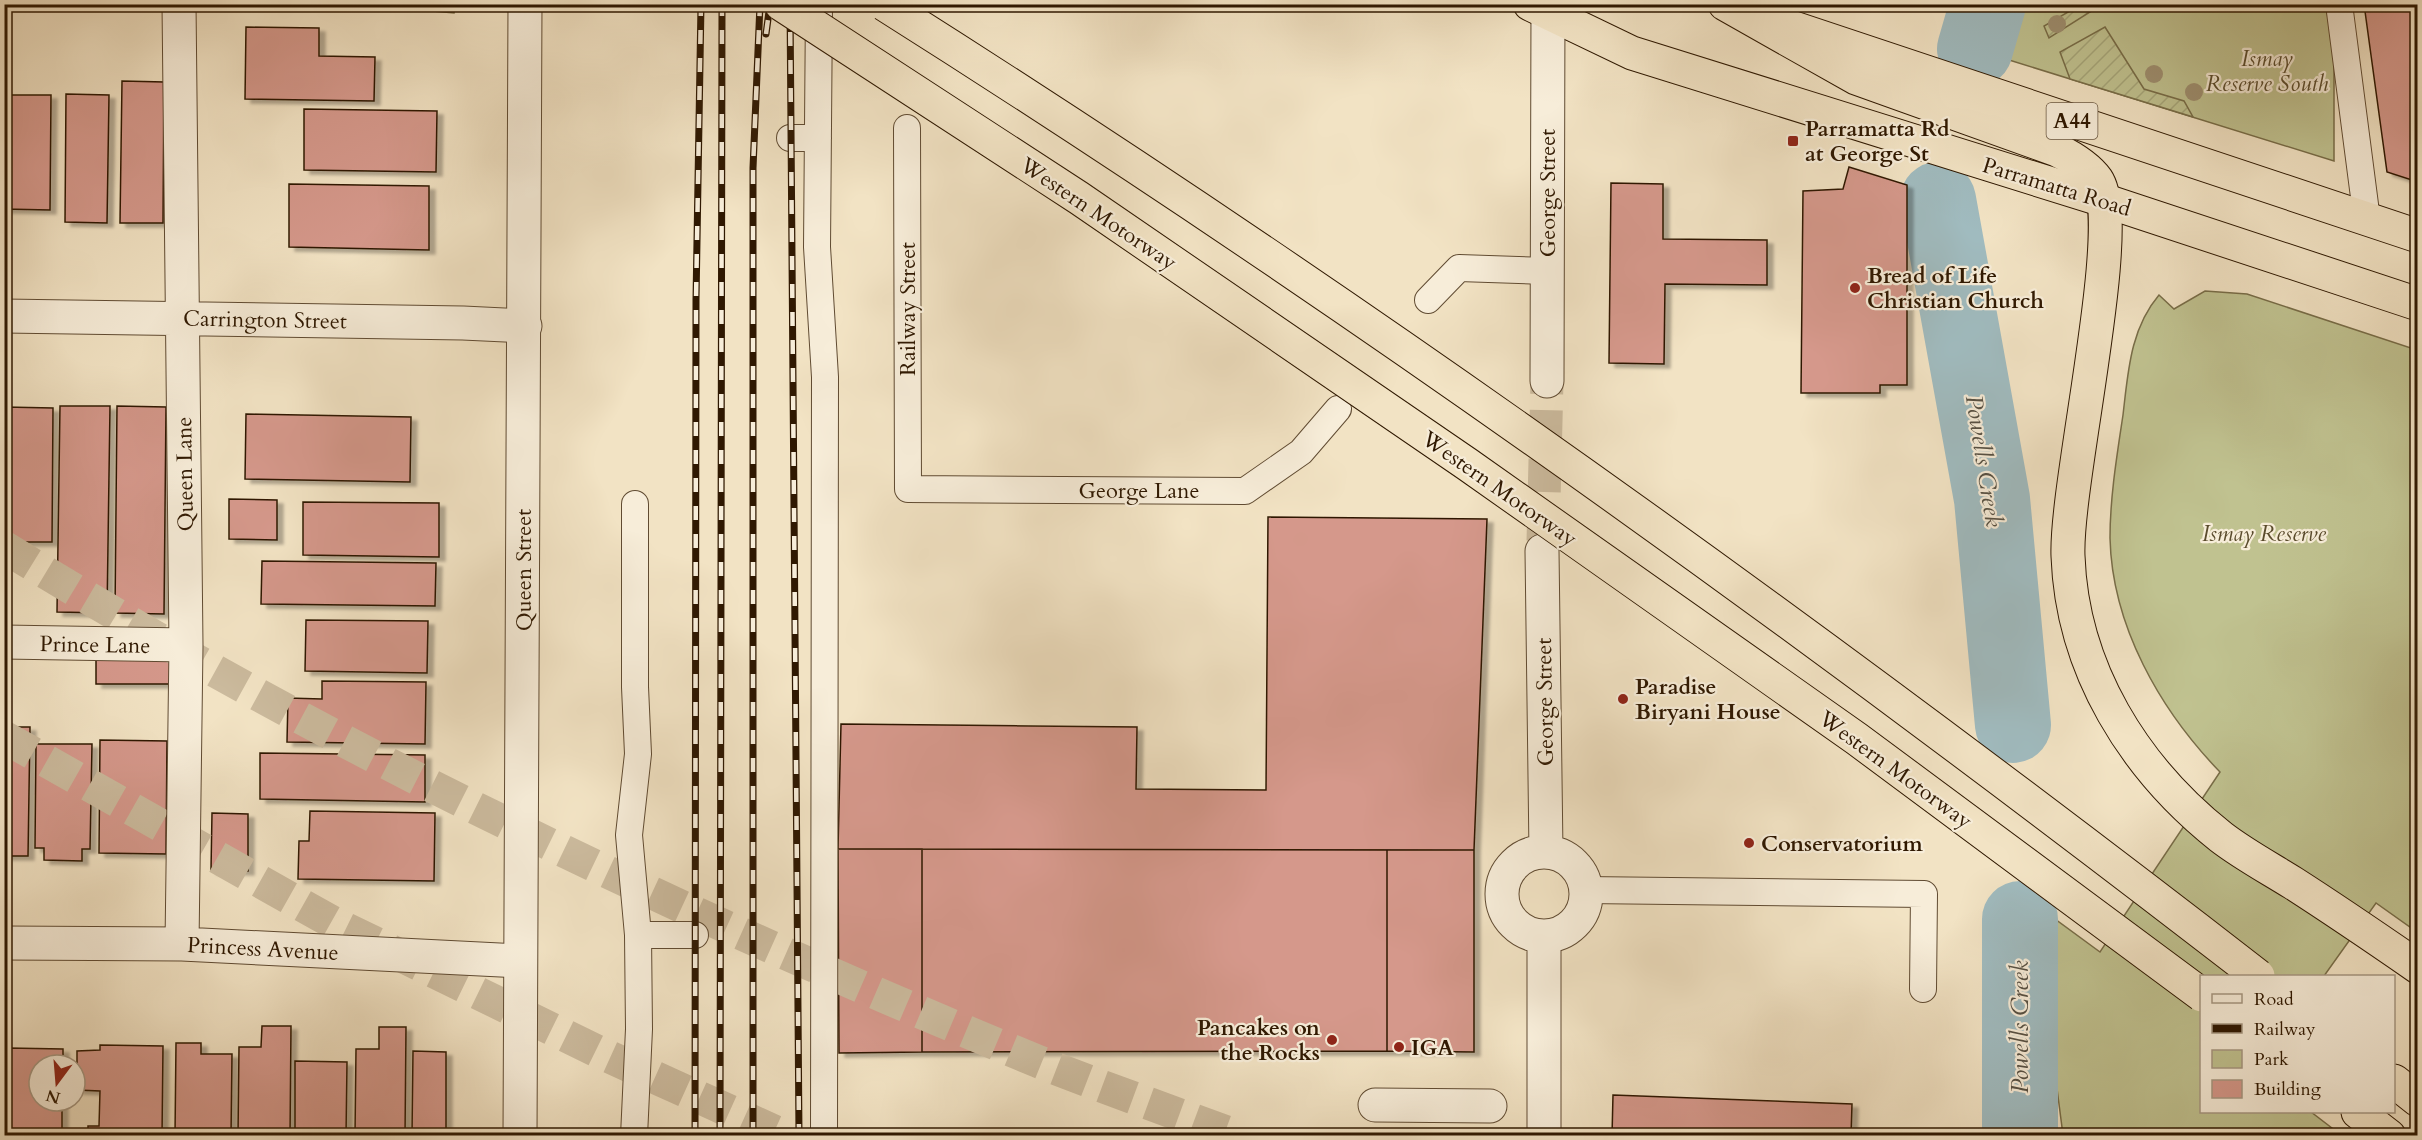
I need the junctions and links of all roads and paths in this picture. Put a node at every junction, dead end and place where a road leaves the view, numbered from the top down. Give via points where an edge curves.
1 (179, 4) edge
2 (525, 4) edge
3 (781, 4) edge
4 (819, 4) edge
5 (884, 4) edge
6 (1726, 4) edge
7 (2339, 4) edge
8 (1542, 7) edge
9 (907, 128) dead end
10 (790, 138) dead end
11 (818, 138) junction
12 (2103, 200) junction
13 (2367, 220) junction
14 (2418, 237) edge
15 (1547, 271) junction
16 (1428, 300) dead end
17 (2418, 304) edge
18 (4, 316) edge
19 (183, 318) junction
20 (525, 326) junction
21 (1547, 381) tunnel mouth
22 (1338, 409) dead end
23 (908, 489) joint
24 (635, 504) dead end
25 (1542, 551) tunnel mouth
26 (4, 642) edge
27 (186, 645) junction
28 (1546, 852) junction
29 (1585, 890) junction
30 (638, 935) junction
31 (695, 935) dead end
32 (1544, 936) junction
33 (4, 943) edge
34 (182, 944) junction
35 (520, 961) junction
36 (2418, 966) edge
37 (2258, 975) edge
38 (1923, 989) dead end
39 (2200, 994) edge
40 (1376, 1105) dead end
41 (1490, 1106) dead end
42 (520, 1136) edge
43 (634, 1136) edge
44 (824, 1136) edge
45 (1544, 1136) edge

1 - 19 street, Queen Lane
2 - 20 street, Queen Street
3 - 39 highway, Western Motorway, bridge via 1079,198 1467,464 1857,739
4 - 11 lane
5 - 37 highway, bridge via 1285,268 1625,504 2088,844
6 - 12 highway via 1856,78 2076,160 2097,180
6 - 13 highway, A44
7 - 13 lane
8 - 12 highway, Parramatta Road via 1632,53
8 - 15 street, George Street
9 - 23 lane, Railway Street
10 - 11 lane
11 - 44 lane via 817,247 825,377
12 - 17 highway, Parramatta Road
12 - 36 highway via 2105,258 2073,486 2068,556 2077,625 2089,665 2133,745 2172,794 2223,838
13 - 14 highway, A44
15 - 16 lane via 1459,268
15 - 21 street, George Street
18 - 19 street, Carrington Street
19 - 20 street, Carrington Street
19 - 27 street, Queen Lane
20 - 35 street, Queen Street
22 - 23 lane, George Lane via 1301,452 1245,491
24 - 30 lane via 638,754 629,835
25 - 28 street, George Street
26 - 27 street, Prince Lane
27 - 34 street, Queen Lane
28 - 29 street via 1576,868
28 - 32 street via 1531,855 1512,867 1502,898 1504,909 1517,927
29 - 32 street via 1578,918 1567,929
29 - 38 lane via 1924,894
30 - 31 lane
30 - 43 lane
32 - 45 street
33 - 34 street, Princess Avenue
34 - 35 street, Princess Avenue
35 - 42 street, Queen Street
40 - 41 street

